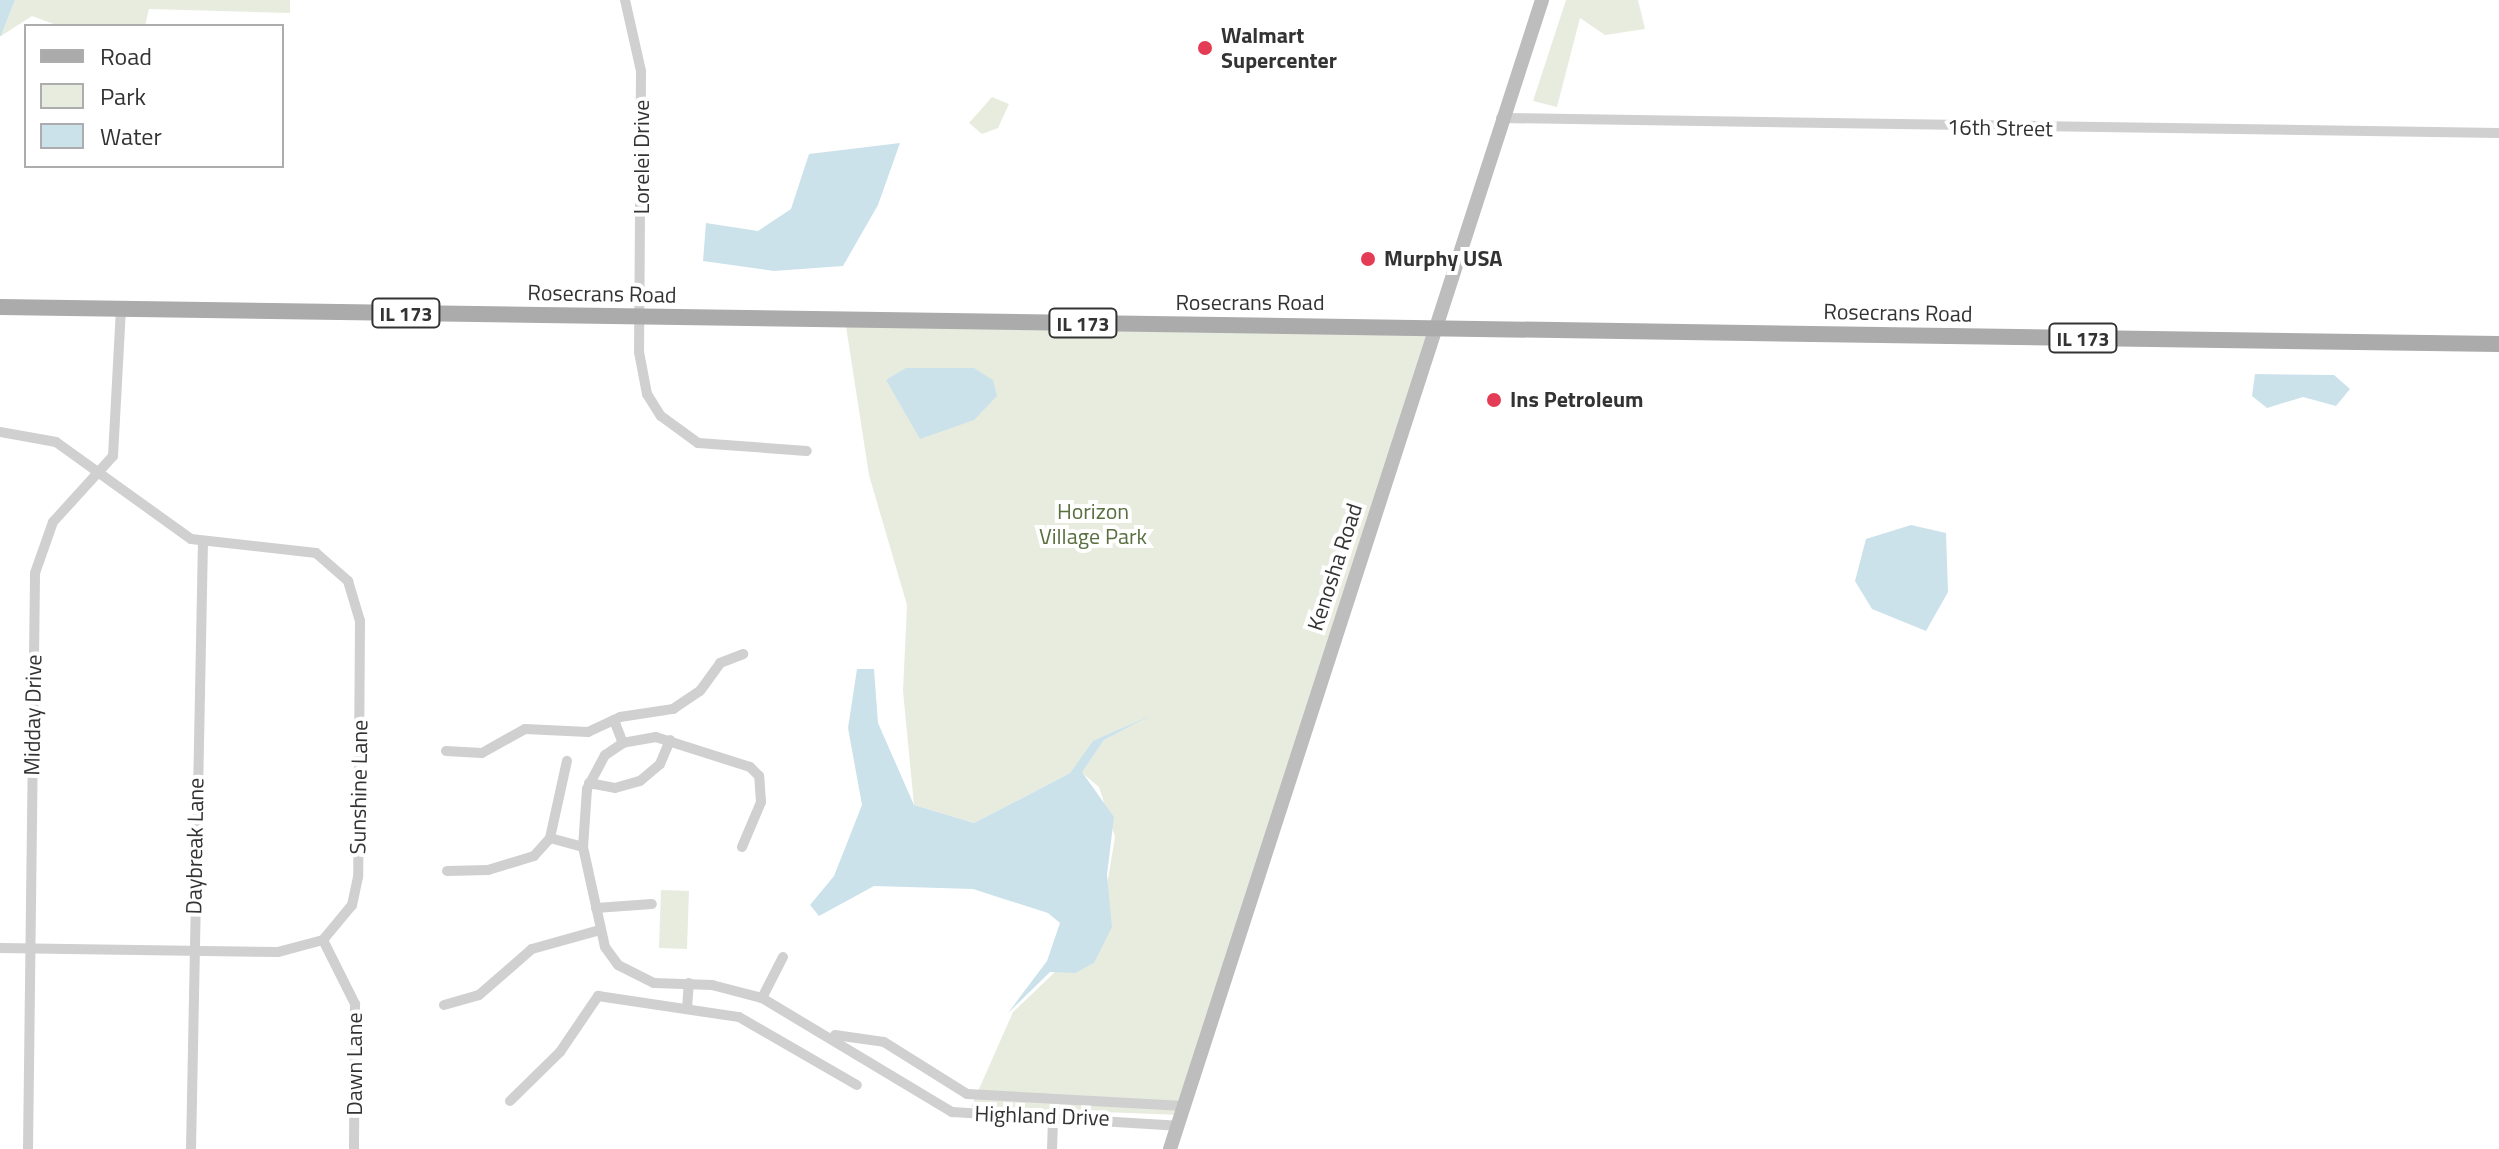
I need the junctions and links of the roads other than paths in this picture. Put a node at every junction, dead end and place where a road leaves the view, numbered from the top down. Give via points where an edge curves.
1 (625, 0) edge
2 (1542, 0) edge
3 (1501, 118) junction
4 (2499, 133) edge
5 (0, 307) edge
6 (121, 309) junction
7 (640, 316) junction
8 (1438, 326) junction
9 (2499, 344) edge
10 (0, 432) edge
11 (807, 451) dead end
12 (101, 475) junction
13 (203, 543) junction
14 (743, 654) dead end
15 (614, 720) junction
16 (670, 740) junction
17 (623, 743) junction
18 (446, 751) dead end
19 (567, 761) dead end
20 (589, 783) junction
21 (550, 838) junction
22 (583, 847) junction
23 (742, 847) dead end
24 (447, 871) dead end
25 (652, 904) dead end
26 (596, 908) junction
27 (600, 930) junction
28 (323, 940) junction
29 (0, 948) edge
30 (30, 949) junction
31 (193, 951) junction
32 (783, 957) dead end
33 (689, 983) junction
34 (762, 998) junction
35 (444, 1005) dead end
36 (687, 1009) junction
37 (833, 1035) junction
38 (857, 1085) dead end
39 (510, 1101) dead end
40 (1184, 1106) junction
41 (1053, 1116) junction
42 (1178, 1126) junction
43 (28, 1149) edge
44 (191, 1149) edge
45 (354, 1149) edge
46 (1052, 1149) edge
47 (1170, 1149) edge

1 - 7 street, Lorelei Drive via 641,71
2 - 3 street, Kenosha Road
3 - 4 street, 16th Street
3 - 8 street, Kenosha Road
5 - 6 main road, Rosecrans Road / IL 173
6 - 7 main road, Rosecrans Road / IL 173
6 - 12 street, Midday Drive via 117,438
7 - 8 main road, Rosecrans Road / IL 173
7 - 11 street, Lorelei Drive via 643,383 673,428 724,450
8 - 9 main road, Rosecrans Road / IL 173
8 - 40 street, Kenosha Road
10 - 12 street, Sunshine Lane via 44,436
12 - 13 street, Sunshine Lane
12 - 30 street, Midday Drive via 53,522 35,573
13 - 28 street, Sunshine Lane via 316,553 348,581 359,607 358,877 352,905
13 - 31 street, Daybreak Lane
14 - 15 street via 720,663 700,691 673,709
15 - 17 street
15 - 18 street via 588,732 525,729 482,753
16 - 17 street
16 - 20 street via 660,764 640,781 615,788
16 - 23 street via 759,776 761,802
17 - 20 street, Highland Drive via 605,755
19 - 21 street
20 - 22 street, Highland Drive
21 - 22 street
21 - 24 street via 509,866
22 - 26 street, Highland Drive
25 - 26 street
26 - 27 street, Highland Drive
27 - 33 street, Highland Drive via 605,947 636,977
27 - 35 street via 532,949 479,995
28 - 31 street via 293,951
28 - 45 street, Dawn Lane via 355,1004
29 - 30 street
30 - 31 street
30 - 43 street, Midday Drive
31 - 44 street, Daybreak Lane
32 - 34 street
33 - 34 street, Highland Drive
33 - 36 street
34 - 37 street, Highland Drive
36 - 38 street via 739,1017
36 - 39 street via 598,996 560,1052
37 - 40 street, Highland Drive via 884,1042 967,1094
37 - 41 street, Highland Drive via 952,1112
40 - 42 street, Kenosha Road
41 - 42 street, Highland Drive
41 - 46 street
42 - 47 street, Kenosha Road

